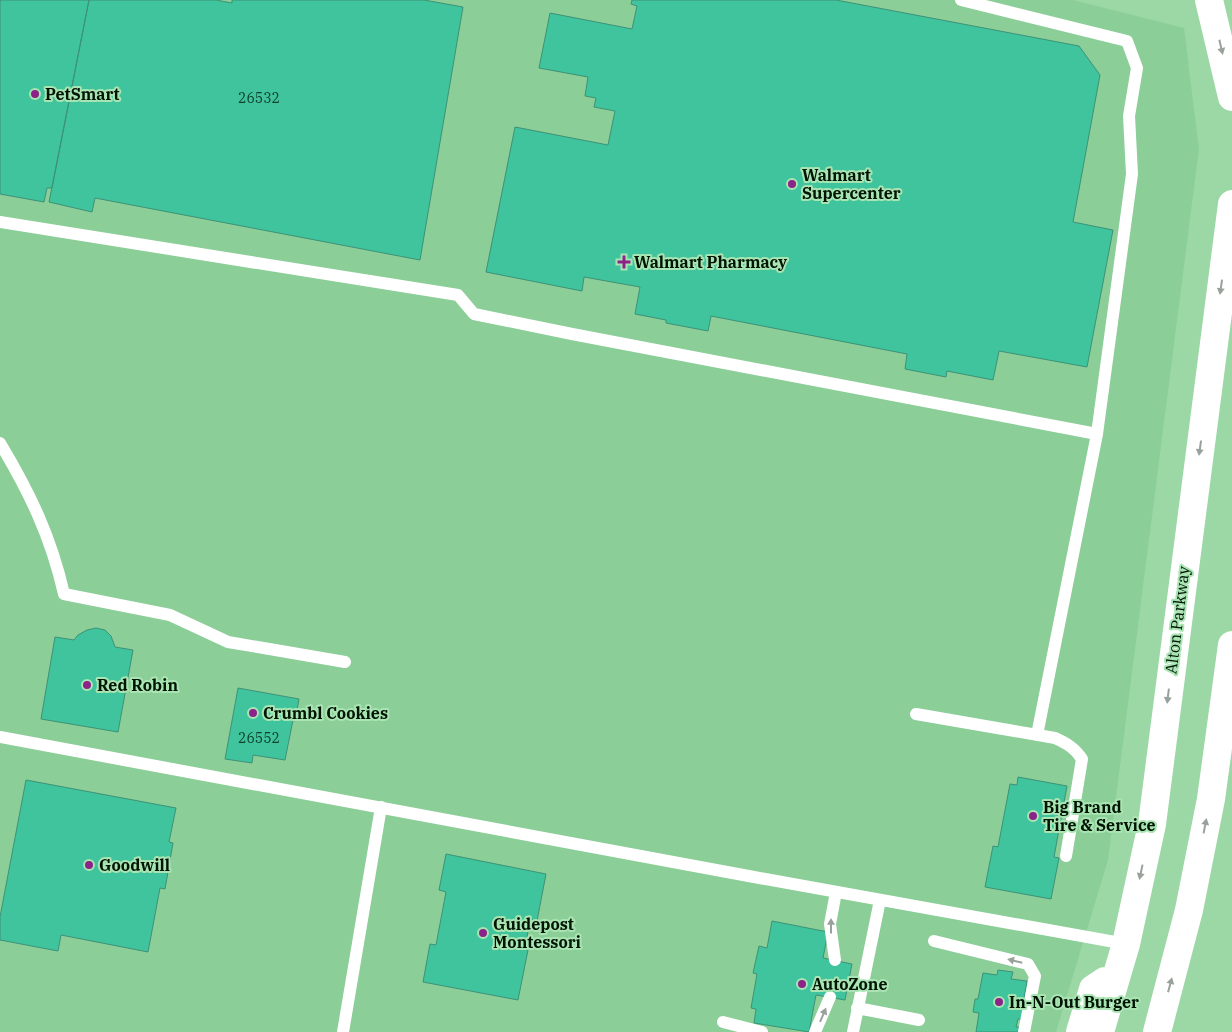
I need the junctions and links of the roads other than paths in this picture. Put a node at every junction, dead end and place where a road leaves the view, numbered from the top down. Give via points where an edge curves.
1 (961, 0) edge
2 (1209, 0) edge
3 (1232, 97) edge
4 (1232, 204) edge
5 (0, 222) edge
6 (1097, 434) junction
7 (0, 443) edge
8 (1232, 645) edge
9 (345, 662) dead end
10 (916, 714) dead end
11 (1037, 735) junction
12 (0, 737) edge
13 (381, 808) junction
14 (1066, 856) dead end
15 (836, 892) junction
16 (880, 900) junction
17 (934, 941) dead end
18 (1126, 944) junction
19 (835, 960) dead end
20 (1117, 974) junction
21 (830, 997) dead end
22 (857, 1008) junction
23 (919, 1020) dead end
24 (723, 1022) dead end
25 (343, 1032) edge
26 (762, 1032) edge
27 (815, 1032) edge
28 (853, 1032) edge
29 (1024, 1032) edge
30 (1080, 1032) edge
31 (1100, 1032) edge
32 (1157, 1032) edge

1 - 6 lane via 1127,41 1137,68 1129,116 1132,174
2 -> 3 main road
4 -> 18 main road, Alton Parkway via 1152,824
5 - 6 lane via 458,295 474,314
6 - 11 lane
7 - 9 lane via 38,511 57,563 64,594 170,615 228,642
32 -> 8 main road via 1191,901 1211,799
10 - 11 lane
11 - 14 lane via 1068,744 1082,759
12 - 13 lane
13 - 15 lane
13 - 25 lane
15 - 16 lane
19 -> 15 lane via 830,924
16 - 18 lane
16 - 22 lane
29 -> 17 lane via 1035,976 1028,964
18 - 20 main road, Alton Parkway
20 - 30 main road via 1093,989
20 - 31 main road, Alton Parkway
27 -> 21 lane
22 - 23 lane
22 - 28 lane
24 - 26 lane

